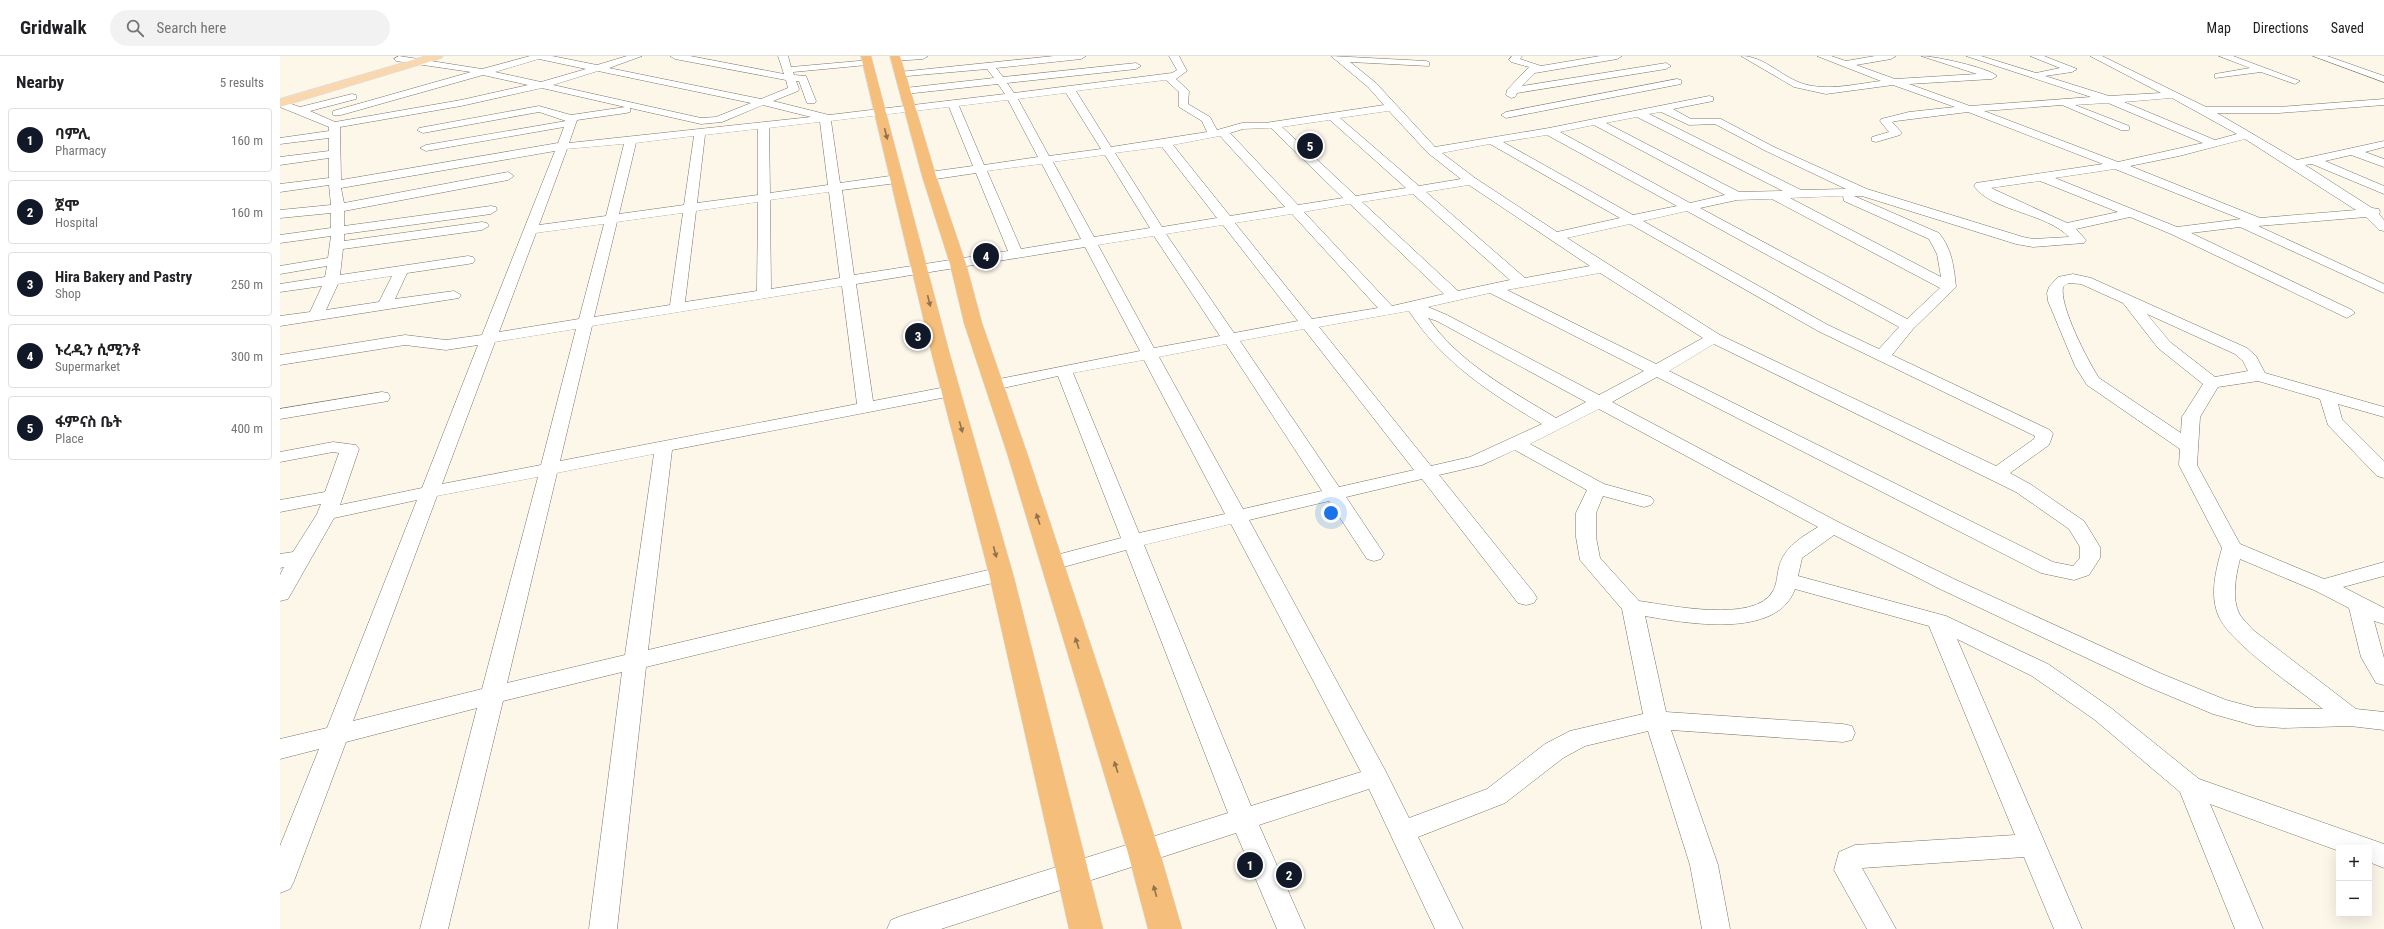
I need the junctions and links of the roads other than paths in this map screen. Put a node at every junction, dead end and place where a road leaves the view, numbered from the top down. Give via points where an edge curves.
1 (438, 56) edge
2 (539, 56) edge
3 (637, 56) edge
4 (674, 56) edge
5 (783, 56) edge
6 (923, 56) edge
7 (1074, 56) edge
8 (1174, 56) edge
9 (1513, 56) edge
10 (1517, 56) edge
11 (1617, 56) edge
12 (1746, 56) edge
13 (1822, 56) edge
14 (1891, 56) edge
15 (1926, 56) edge
16 (1971, 56) edge
17 (2035, 56) edge
18 (2095, 56) edge
19 (2224, 56) edge
20 (2318, 56) edge
21 (404, 58) edge
22 (1339, 58) edge
23 (866, 59) edge
24 (419, 62) junction
25 (711, 63) junction
26 (1426, 64) dead end
27 (1846, 64) junction
28 (2344, 64) junction
29 (989, 65) junction
30 (1136, 66) dead end
31 (1666, 66) dead end
32 (2384, 67) edge
33 (460, 68) junction
34 (597, 68) junction
35 (2366, 69) junction
36 (1533, 70) junction
37 (2259, 70) junction
38 (483, 72) junction
39 (2384, 72) edge
40 (788, 74) junction
41 (2034, 74) junction
42 (1167, 76) junction
43 (2218, 76) dead end
44 (422, 78) dead end
45 (901, 78) edge
46 (2384, 79) edge
47 (659, 80) junction
48 (1000, 81) junction
49 (2295, 81) dead end
50 (1677, 82) dead end
51 (1894, 82) junction
52 (539, 86) junction
53 (1549, 86) junction
54 (424, 89) junction
55 (1069, 89) junction
56 (1512, 90) junction
57 (361, 95) dead end
58 (2172, 95) junction
59 (1012, 96) junction
60 (1709, 99) dead end
61 (811, 101) dead end
62 (1581, 101) junction
63 (2113, 101) junction
64 (461, 102) junction
65 (763, 102) junction
66 (2384, 102) edge
67 (281, 103) edge
68 (2061, 103) junction
69 (953, 104) junction
70 (1392, 107) junction
71 (640, 108) junction
72 (1662, 108) junction
73 (1967, 109) junction
74 (420, 110) junction
75 (2204, 110) junction
76 (299, 111) junction
77 (880, 112) junction
78 (1638, 113) junction
79 (1506, 115) junction
80 (825, 117) junction
81 (1333, 117) junction
82 (1616, 117) junction
83 (317, 119) junction
84 (571, 121) junction
85 (1594, 122) junction
86 (764, 124) junction
87 (1274, 125) junction
88 (2125, 128) dead end
89 (335, 129) junction
90 (423, 130) junction
91 (1549, 131) junction
92 (700, 132) junction
93 (1218, 133) junction
94 (2248, 135) junction
95 (1876, 139) dead end
96 (631, 140) junction
97 (280, 141) edge
98 (1495, 141) junction
99 (1165, 143) junction
100 (2215, 144) junction
101 (2384, 144) edge
102 (563, 146) junction
103 (426, 148) junction
104 (1108, 150) junction
105 (1432, 151) junction
106 (2352, 151) junction
107 (336, 154) junction
108 (1044, 159) junction
109 (280, 161) edge
110 (2315, 161) junction
111 (2384, 163) edge
112 (2295, 164) junction
113 (2118, 165) junction
114 (427, 168) junction
115 (979, 169) junction
116 (508, 176) dead end
117 (929, 176) junction
118 (2044, 178) junction
119 (897, 179) junction
120 (1471, 181) junction
121 (335, 183) junction
122 (280, 188) edge
123 (835, 188) junction
124 (2384, 190) edge
125 (1417, 191) junction
126 (1863, 192) junction
127 (1838, 193) junction
128 (1798, 194) junction
129 (1774, 195) junction
130 (1736, 196) junction
131 (764, 198) junction
132 (1354, 201) junction
133 (1688, 205) junction
134 (338, 208) junction
135 (690, 209) junction
136 (491, 210) dead end
137 (1297, 210) junction
138 (2384, 211) edge
139 (2132, 213) junction
140 (2370, 213) junction
141 (280, 214) edge
142 (611, 219) junction
143 (1630, 220) junction
144 (2257, 221) junction
145 (1227, 222) junction
146 (2241, 223) junction
147 (482, 226) dead end
148 (2065, 227) junction
149 (2384, 227) edge
150 (530, 230) junction
151 (338, 231) junction
152 (1158, 231) junction
153 (2176, 231) junction
154 (1555, 237) junction
155 (280, 240) edge
156 (1089, 243) junction
157 (337, 246) junction
158 (1016, 254) junction
159 (468, 260) dead end
160 (334, 261) junction
161 (958, 264) junction
162 (1602, 268) junction
163 (280, 270) edge
164 (921, 270) junction
165 (401, 271) junction
166 (332, 280) junction
167 (847, 281) junction
168 (1522, 283) junction
169 (280, 288) edge
170 (1492, 288) junction
171 (1949, 288) junction
172 (2384, 289) edge
173 (764, 294) junction
174 (454, 295) dead end
175 (1454, 296) junction
176 (2128, 300) junction
177 (385, 305) junction
178 (1413, 306) junction
179 (677, 309) junction
180 (1389, 311) junction
181 (2347, 314) dead end
182 (316, 316) junction
183 (280, 321) edge
184 (584, 324) junction
185 (1307, 324) junction
186 (1908, 326) junction
187 (488, 338) junction
188 (1714, 338) junction
189 (1230, 339) junction
190 (1148, 354) junction
191 (1881, 357) junction
192 (280, 361) edge
193 (1064, 370) junction
194 (1657, 370) junction
195 (2259, 376) junction
196 (2212, 383) junction
197 (994, 385) junction
198 (951, 391) junction
199 (2327, 395) junction
200 (382, 397) dead end
201 (1602, 403) junction
202 (866, 408) junction
203 (2384, 412) edge
204 (280, 414) edge
205 (1554, 424) junction
206 (1517, 444) junction
207 (664, 446) junction
208 (2190, 448) junction
209 (280, 458) edge
210 (548, 468) junction
211 (2384, 472) edge
212 (1426, 474) junction
213 (1997, 474) junction
214 (1598, 488) junction
215 (429, 492) junction
216 (1333, 494) junction
217 (334, 496) junction
218 (1644, 501) dead end
219 (280, 506) edge
220 (327, 514) junction
221 (1238, 518) junction
222 (1833, 527) junction
223 (1134, 541) junction
224 (2232, 548) junction
225 (1374, 554) dead end
226 (300, 556) junction
227 (280, 561) edge
228 (1052, 563) junction
229 (2384, 569) edge
230 (1001, 574) junction
231 (1787, 580) junction
232 (2323, 586) junction
233 (280, 594) edge
234 (1526, 598) dead end
235 (2359, 605) junction
236 (1632, 607) junction
237 (2384, 616) edge
238 (1938, 621) junction
239 (635, 662) junction
240 (2384, 677) edge
241 (493, 695) junction
242 (2350, 718) junction
243 (1656, 720) junction
244 (2384, 721) edge
245 (336, 734) junction
246 (1843, 734) dead end
247 (280, 749) edge
248 (1376, 777) junction
249 (2190, 786) junction
250 (1243, 818) junction
251 (1401, 832) junction
252 (2033, 845) junction
253 (2354, 845) edge
254 (2372, 851) edge
255 (1144, 853) junction
256 (2384, 856) edge
257 (1072, 873) junction
258 (280, 881) edge
259 (934, 924) edge
260 (434, 929) edge
261 (603, 929) edge
262 (901, 929) edge
263 (1086, 929) edge
264 (1165, 929) edge
265 (1291, 929) edge
266 (1449, 929) edge
267 (1716, 929) edge
268 (1882, 929) edge
269 (2068, 929) edge
270 (2249, 929) edge

1 - 24 main road
2 - 34 street
2 - 38 street
3 - 34 street
4 - 25 street
5 - 40 street
6 - 45 street
7 - 29 street
8 - 42 street via 1182,71 1175,76
9 - 10 street
10 - 36 street via 1514,60 1536,66
11 - 36 street
12 - 51 street via 1794,84 1819,90 1830,91
13 - 27 street
14 - 27 street
15 - 51 street via 1992,76
16 - 41 street
17 - 41 street via 2072,69
18 - 58 street
19 - 37 street
20 - 28 street
21 - 24 street
21 - 67 main road
22 - 26 street
22 - 70 street via 1372,85
23 - 40 street
23 - 77 highway
24 - 33 street
24 - 67 main road
25 - 40 street
25 - 47 street
27 - 51 street
28 - 35 street
28 - 46 street
29 - 45 street
29 - 48 street
30 - 48 street
31 - 53 street
32 - 35 street
33 - 38 street
33 - 44 street
34 - 47 street
34 - 52 street
35 - 39 street
36 - 56 street
37 - 43 street
37 - 49 street
38 - 52 street
38 - 54 street
40 - 61 street via 803,78
40 - 65 street via 794,89
41 - 63 street
42 - 55 street
42 - 93 street via 1184,91 1183,105 1206,119
45 - 48 street
45 - 69 street
45 - 77 street
45 - 117 highway
47 - 65 street
48 - 59 street
50 - 62 street
51 - 73 street
52 - 64 street
52 - 71 street
53 - 56 street
53 - 62 street
54 - 64 street
54 - 83 street
55 - 59 street
55 - 104 street
56 - 79 street
57 - 76 street
58 - 63 street
58 - 75 street
59 - 69 street
59 - 108 street
60 - 72 street
62 - 79 street
62 - 82 street
63 - 68 street
63 - 100 street
64 - 74 street
65 - 71 street via 709,121
65 - 80 street
66 - 75 street via 2280,110
67 - 76 street
68 - 73 street via 2015,103
68 - 88 street
69 - 115 street
70 - 81 street
70 - 105 street
71 - 84 street
72 - 78 street
72 - 126 street via 1689,122 1717,121 1770,149
73 - 95 street via 1888,120 1884,122 1896,133
73 - 113 street
74 - 89 street
74 - 90 street
75 - 94 street
76 - 83 street
77 - 80 street
77 -> 119 highway
78 - 82 street
78 - 128 street
79 - 98 street
80 - 86 street
80 - 123 street
81 - 87 street via 1306,118
81 - 125 street
82 - 85 street
83 - 89 street
84 - 90 street via 539,110
84 - 102 street
84 - 103 street
85 - 91 street
85 - 130 street
86 - 92 street
86 - 131 street
87 - 93 street via 1242,126
87 - 132 street
89 - 97 street
89 - 107 street
90 - 103 street
91 - 98 street
91 - 133 street
92 - 96 street
92 - 135 street
93 - 99 street
93 - 137 street
94 - 100 street
94 - 112 street
96 - 102 street
96 - 142 street
98 - 105 street
98 - 143 street
99 - 104 street
99 - 145 street
100 - 113 street
101 - 106 street
102 - 114 street
102 - 150 street
103 - 114 street
104 - 108 street
104 - 152 street
105 - 120 street
106 - 110 street
106 - 111 street
107 - 109 street
107 - 121 street
108 - 115 street
108 - 156 street
110 - 112 street
110 - 124 street
112 - 140 street
113 - 118 street
113 - 144 street
114 - 121 street
115 - 117 street
115 - 158 street
116 - 134 street
117 - 161 highway
118 - 139 street
118 - 148 street via 1980,186
119 - 123 street
119 - 164 highway
120 - 125 street
120 - 154 street
121 - 122 street
121 - 134 street
123 - 131 street
123 - 167 street
125 - 132 street
125 - 168 street
126 - 127 street
126 - 148 street via 2028,243 2079,240
127 - 128 street
127 - 171 street via 1934,236 1944,250
128 - 129 street
129 - 130 street
129 - 171 street
130 - 133 street
131 - 135 street
131 - 173 street
132 - 137 street
132 - 175 street
133 - 143 street
133 - 186 street
134 - 141 street
134 - 151 street
135 - 142 street
135 - 179 street
136 - 151 street
137 - 145 street
137 - 180 street
138 - 140 street
139 - 148 street
139 - 153 street
140 - 144 street
140 - 149 street
142 - 150 street
142 - 184 street
143 - 154 street
143 - 191 street via 1823,328
144 - 146 street
145 - 152 street
145 - 185 street
146 - 153 street
146 - 172 street
147 - 157 street
150 - 187 street
151 - 155 street
151 - 157 street
152 - 156 street
152 - 189 street
153 - 181 street
154 - 162 street
156 - 158 street
156 - 190 street
157 - 160 street
158 - 161 street
159 - 165 street
160 - 163 street
160 - 166 street
161 - 164 street
161 - 197 highway via 973,323
162 - 168 street
162 - 188 street
164 - 167 street
164 -> 198 highway
165 - 166 street
165 - 177 street
166 - 169 street
166 - 182 street
167 - 173 street
167 - 202 street
168 - 170 street
170 - 175 street
170 - 194 street
171 - 186 street
173 - 179 street
174 - 177 street
175 - 178 street
176 - 195 street via 2241,351 2250,359
176 - 196 street via 2164,345
176 - 208 street via 2076,278 2066,278 2054,292 2055,301 2083,366 2093,381
177 - 182 street
178 - 180 street
178 - 201 street via 1442,318
178 - 205 street via 1425,326 1456,359 1482,381
179 - 184 street
180 - 185 street
182 - 183 street
184 - 187 street
184 - 210 street
185 - 189 street
185 - 212 street
186 - 191 street
187 - 192 street via 446,345 431,345 423,340 405,340
187 - 215 street
188 - 194 street
188 - 213 street
189 - 190 street
189 - 216 street
190 - 193 street
190 - 221 street
191 - 213 street via 2044,434 2044,441
193 - 197 street
193 - 223 street
194 - 201 street
194 - 213 street via 2048,568 2074,573 2082,570 2090,558 2090,547 2077,525 2023,488
195 - 196 street
195 - 199 street
196 - 208 street via 2191,417
228 -> 197 highway
198 - 202 street
198 -> 230 highway
199 - 203 street
199 - 211 street via 2334,421
200 - 204 street
201 - 205 street
201 - 222 street
202 - 207 street
205 - 206 street
206 - 212 street via 1476,461
206 - 214 street
207 - 210 street
207 - 239 street
208 - 224 street via 2188,465
209 - 217 street via 333,447 350,449
210 - 215 street
210 - 241 street
212 - 216 street
212 - 234 street
214 - 218 street
214 - 236 street via 1586,513 1586,537 1590,560
215 - 220 street
215 - 245 street
216 - 221 street
216 - 225 street
217 - 219 street
217 - 220 street
220 - 226 street
221 - 223 street
221 - 248 street
222 - 231 street via 1797,552 1790,565
222 - 242 street via 2068,642 2221,708 2256,717
223 - 228 street
223 - 250 street
224 - 232 street
224 - 242 street via 2225,578 2226,603 2230,617 2245,635
226 - 227 street
226 - 233 street
255 -> 228 highway
229 - 232 street
230 - 239 street
230 - 257 highway
231 - 236 street via 1781,596 1769,609 1745,616 1716,618
231 - 238 street
232 - 235 street
235 - 237 street
235 - 240 street via 2372,657
236 - 243 street
238 - 249 street via 2040,670 2104,714
238 - 252 street
239 - 241 street
239 - 261 street
241 - 245 street
241 - 260 street
242 - 244 street
243 - 246 street
243 - 251 street via 1579,738 1554,751 1496,796
243 - 267 street via 1704,866
245 - 247 street
245 - 258 street
248 - 250 street
248 - 251 street
249 - 253 street
249 - 270 street
250 - 255 street
250 - 265 street
251 - 266 street
252 - 268 street via 1855,857 1849,860 1848,870
252 - 269 street
254 - 256 street
255 - 257 street
264 -> 255 highway
257 - 259 street
257 - 263 highway
259 - 262 street

